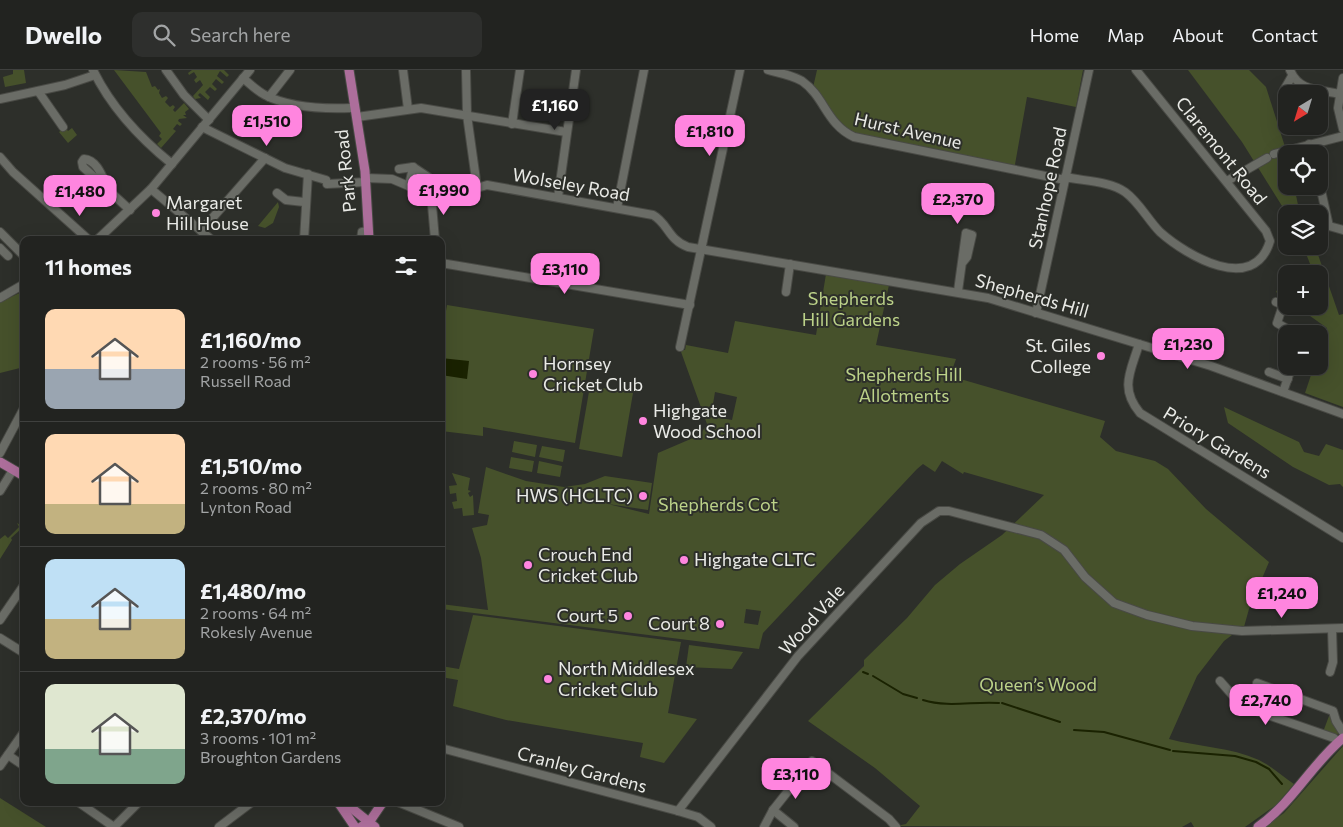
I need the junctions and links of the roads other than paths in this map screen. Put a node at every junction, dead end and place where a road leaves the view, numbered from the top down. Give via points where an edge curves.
1 (166, 70) edge
2 (290, 70) edge
3 (349, 70) edge
4 (403, 70) edge
5 (466, 70) edge
6 (520, 70) edge
7 (576, 70) edge
8 (644, 70) edge
9 (740, 70) edge
10 (768, 70) edge
11 (1089, 70) edge
12 (1136, 70) edge
13 (94, 72) edge
14 (246, 73) edge
15 (1291, 73) edge
16 (1343, 78) edge
17 (1286, 85) edge
18 (1301, 85) edge
19 (38, 91) junction
20 (1328, 92) edge
21 (1340, 94) junction
22 (269, 97) junction
23 (0, 99) edge
24 (351, 108) dead end
25 (408, 110) junction
26 (467, 115) junction
27 (357, 117) junction
28 (208, 120) junction
29 (512, 124) junction
30 (63, 127) dead end
31 (202, 127) junction
32 (1343, 128) edge
33 (566, 132) junction
34 (1343, 136) edge
35 (1309, 144) joint
36 (0, 157) edge
37 (265, 158) junction
38 (172, 164) junction
39 (413, 167) junction
40 (399, 168) dead end
41 (308, 174) junction
42 (428, 177) dead end
43 (1065, 179) junction
44 (366, 180) junction
45 (1227, 181) junction
46 (408, 186) junction
47 (477, 187) junction
48 (108, 189) dead end
49 (151, 189) junction
50 (277, 193) dead end
51 (430, 193) junction
52 (1322, 195) edge
53 (558, 197) junction
54 (304, 202) junction
55 (617, 208) junction
56 (130, 210) junction
57 (1343, 230) edge
58 (201, 231) junction
59 (1, 236) edge
60 (85, 236) edge
61 (105, 236) edge
62 (207, 236) edge
63 (304, 236) edge
64 (368, 236) edge
65 (435, 236) edge
66 (0, 248) edge
67 (703, 249) junction
68 (20, 253) edge
69 (1264, 255) joint
70 (8, 256) dead end
71 (964, 262) dead end
72 (445, 264) edge
73 (790, 264) junction
74 (20, 286) edge
75 (958, 291) junction
76 (786, 292) dead end
77 (1, 294) edge
78 (1276, 302) dead end
79 (690, 305) junction
80 (1036, 313) junction
81 (1280, 325) edge
82 (1139, 344) junction
83 (680, 347) dead end
84 (1269, 372) dead end
85 (1289, 375) edge
86 (1288, 379) junction
87 (1283, 392) junction
88 (1343, 414) edge
89 (20, 416) edge
90 (0, 453) edge
91 (0, 462) edge
92 (13, 470) junction
93 (20, 474) edge
94 (0, 491) edge
95 (1343, 538) edge
96 (20, 591) edge
97 (0, 620) edge
98 (1343, 628) edge
99 (1332, 629) junction
100 (0, 638) edge
101 (20, 650) edge
102 (1330, 672) dead end
103 (1220, 681) dead end
104 (1257, 683) dead end
105 (1343, 732) edge
106 (20, 738) edge
107 (1341, 740) edge
108 (445, 749) edge
109 (8, 755) junction
110 (20, 763) edge
111 (0, 766) edge
112 (84, 806) edge
113 (135, 806) edge
114 (247, 806) edge
115 (340, 806) edge
116 (348, 806) edge
117 (352, 806) edge
118 (376, 806) edge
119 (380, 806) edge
120 (408, 806) edge
121 (773, 810) junction
122 (678, 811) junction
123 (348, 823) edge
124 (369, 826) edge
125 (114, 827) edge
126 (219, 827) edge
127 (355, 827) edge
128 (459, 827) edge
129 (712, 827) edge
130 (764, 827) edge
131 (794, 827) edge
132 (896, 827) edge
133 (1258, 827) edge

1 - 28 street
2 - 22 street
3 - 27 main road, Park Road
4 - 25 street
5 - 26 street
6 - 29 street
7 - 33 street
8 - 55 street
9 - 67 street
10 - 43 street, Hurst Avenue via 802,82 815,95 829,118 854,137
11 - 43 street, Stanhope Road
12 - 45 street, Claremont Road
13 - 19 street
13 - 38 street via 142,139
14 - 22 street
14 - 28 street
15 - 17 street
15 - 18 street
16 - 21 street
19 - 23 street
19 - 30 street
20 - 21 street
21 - 32 street via 1338,108
22 - 24 street via 328,109
25 - 26 street via 421,108
25 - 27 street
26 - 29 street
26 - 47 street
27 - 44 main road, Park Road
28 - 31 street
29 - 33 street
31 - 37 street
31 - 38 street
33 - 53 street
34 - 35 street
35 - 45 street via 1271,156
36 - 60 street
37 - 41 street via 289,170
37 - 58 street
38 - 49 street
39 - 40 street
39 - 42 street
39 - 46 street
41 - 44 street, Wolseley Road via 327,182
41 - 54 street
43 - 69 street, Hurst Avenue via 1123,191 1160,231 1210,264 1241,269 1255,265
43 - 80 street, Stanhope Road
44 - 46 street, Wolseley Road via 392,179
44 - 64 main road, Park Road
45 - 69 street, Claremont Road via 1266,231 1270,241
46 - 51 street, Wolseley Road
47 - 51 street, Wolseley Road via 447,197
47 - 53 street, Wolseley Road via 487,185
48 - 56 street
49 - 56 street
49 - 58 street
50 - 54 street via 286,200
51 - 65 street
52 - 57 street via 1329,226
53 - 55 street, Wolseley Road
54 - 63 street
55 - 67 street, Wolseley Road via 653,215 680,244
56 - 61 street
58 - 62 street
59 - 68 street
66 - 70 street
67 - 73 street, Shepherds Hill
67 - 79 street
71 - 75 street
72 - 79 street
73 - 75 street, Shepherds Hill
73 - 76 street
74 - 77 street
75 - 80 street, Shepherds Hill
78 - 81 street via 1283,305 1277,323
79 - 83 street
80 - 82 street, Shepherds Hill
82 - 87 street, Shepherds Hill
82 - 95 street, Priory Gardens via 1127,379 1131,398 1140,413
84 - 86 street
85 - 86 street
86 - 87 street
87 - 88 street, Shepherds Hill
89 - 90 street
91 - 92 main road
92 - 93 main road
92 - 94 street
96 - 97 street
98 - 99 street, Wood Vale
99 - 102 street via 1333,662
99 - 122 street, Wood Vale via 1230,630 1192,626 1147,615 1114,603 1085,577 1058,545 1042,535 939,511 929,516 798,656
100 - 101 street
103 - 107 street via 1242,706
104 - 105 street via 1333,711
106 - 109 street
107 - 133 main road via 1283,807
108 - 122 street, Cranley Gardens
109 - 110 street
109 - 111 street
112 - 125 street
113 - 125 street
114 - 126 street
115 - 123 main road
116 - 124 main road
117 - 118 main road via 365,810
119 - 124 main road
120 - 128 street
121 - 130 street
121 - 131 street
121 - 132 street via 812,761
122 - 129 street, Cranley Gardens via 698,817
123 - 127 main road

